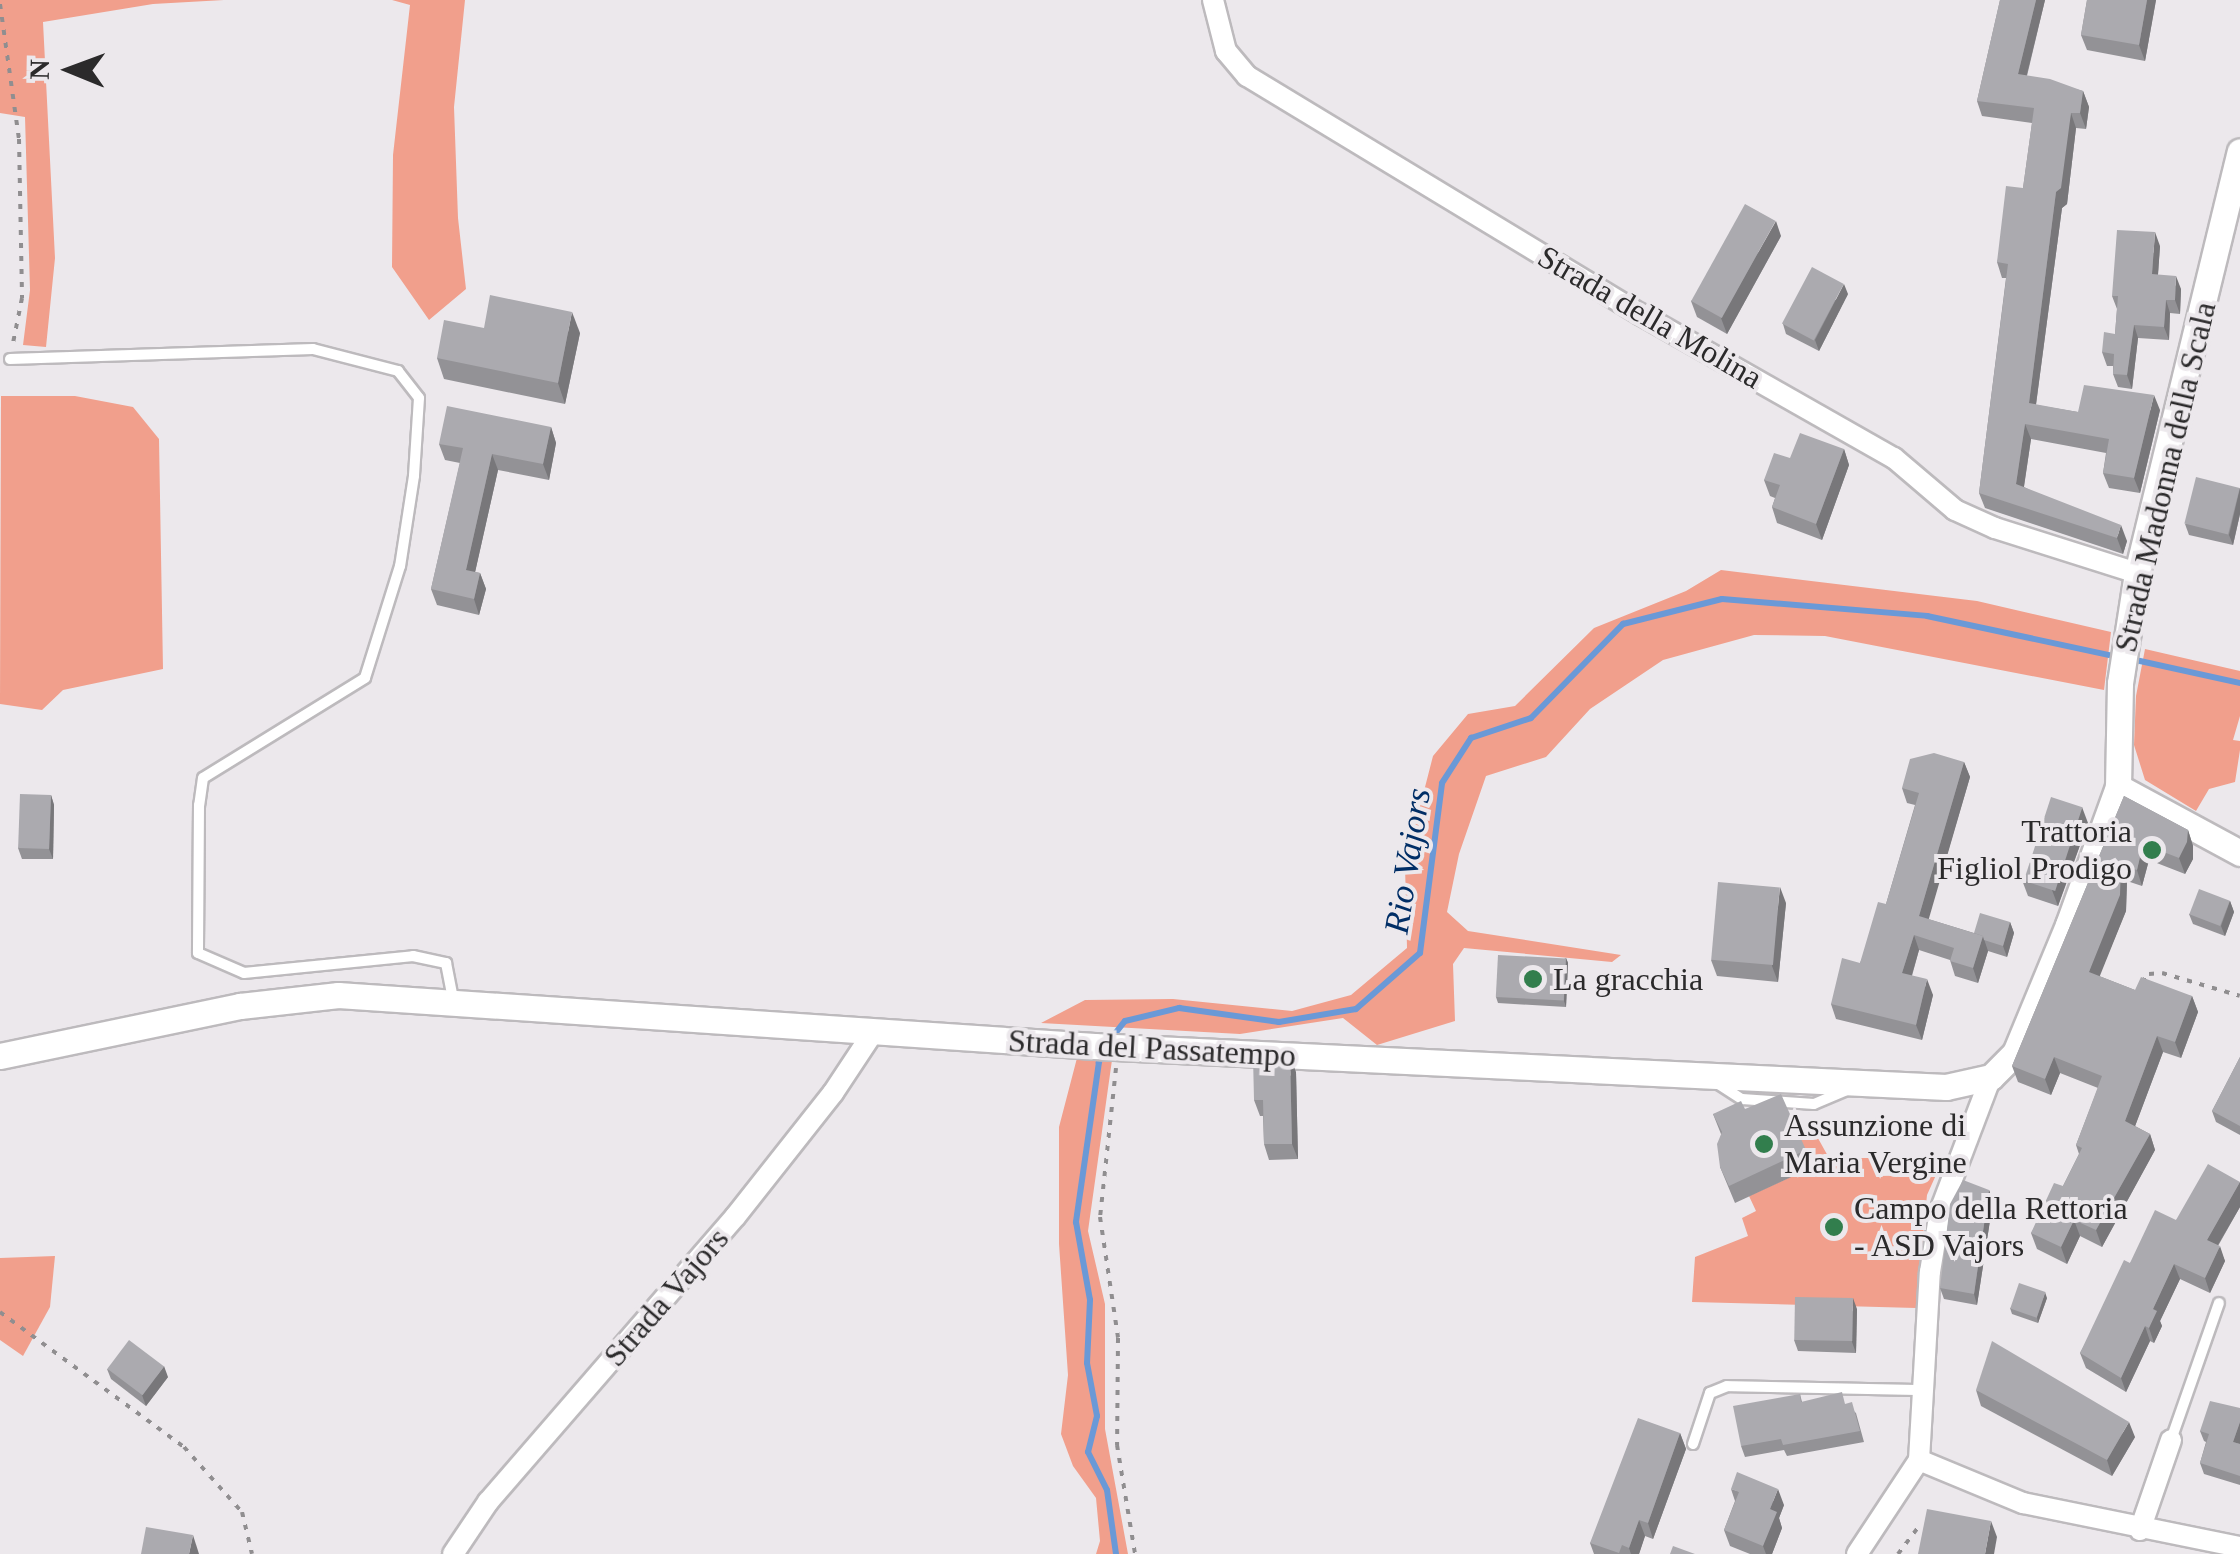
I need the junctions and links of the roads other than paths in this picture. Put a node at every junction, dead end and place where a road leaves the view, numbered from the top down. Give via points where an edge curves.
1 (1213, 0) edge
2 (2240, 150) edge
3 (10, 359) road end
4 (2137, 573) junction
5 (2118, 787) junction
6 (2240, 854) edge
7 (454, 1004) junction
8 (872, 1034) junction
9 (0, 1056) edge
10 (1991, 1078) junction
11 (2219, 1303) dead end
12 (1924, 1390) junction
13 (2171, 1440) joint
14 (1693, 1444) dead end
15 (1919, 1460) junction
16 (2140, 1530) junction
17 (2240, 1547) edge
18 (453, 1554) edge
19 (1857, 1554) edge

1 - 4 street, Strada della Molina via 1226,51 1247,76 1640,314 1894,458 1955,510
2 - 4 street, Strada Madonna della Scala
3 - 7 lane via 313,350 398,371 419,398 400,566 365,678 204,778 198,953 244,973 412,956 446,964
4 - 5 street, Strada Madonna della Scala via 2120,683
5 - 6 street
5 - 10 street via 2015,1053
7 - 8 street, Strada del Passatempo
7 - 9 street, Strada del Passatempo via 291,998
8 - 10 street, Strada del Passatempo via 1946,1088
8 - 18 street, Strada Vajors via 736,1218 488,1502
10 - 12 street via 1940,1211
11 - 13 lane
12 - 14 lane via 1727,1386 1710,1393
12 - 15 street
13 - 16 street
15 - 16 street via 2023,1503
15 - 19 street
16 - 17 street

